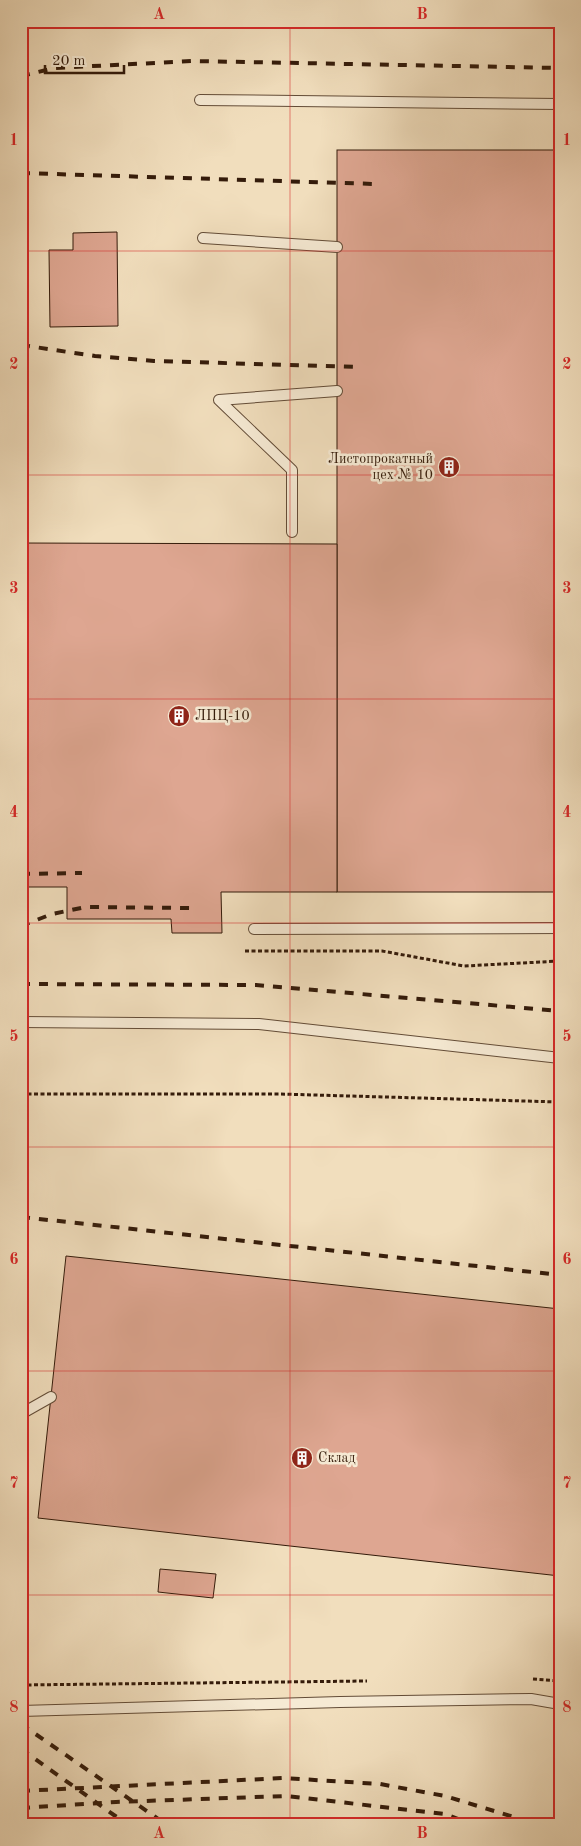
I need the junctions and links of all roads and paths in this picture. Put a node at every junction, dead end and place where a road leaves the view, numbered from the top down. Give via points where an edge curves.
1 (200, 100) dead end
2 (560, 104) edge
3 (203, 238) dead end
4 (337, 247) dead end
5 (337, 391) dead end
6 (292, 532) dead end
7 (560, 928) edge
8 (254, 929) dead end
9 (246, 951) dead end
10 (560, 961) edge
11 (21, 1022) edge
12 (560, 1058) edge
13 (21, 1094) edge
14 (560, 1102) edge
15 (51, 1397) dead end
16 (21, 1414) edge
17 (529, 1679) dead end
18 (370, 1681) dead end
19 (560, 1681) edge
20 (21, 1685) edge
21 (560, 1704) edge
22 (22, 1710) edge

1 - 2 lane
3 - 4 lane
5 - 6 lane via 219,400 292,470
7 - 8 lane
9 - 10 path via 382,951 464,966
11 - 12 lane via 259,1024
13 - 14 path via 280,1094
15 - 16 lane
17 - 19 path
18 - 20 path
21 - 22 lane via 531,1699

